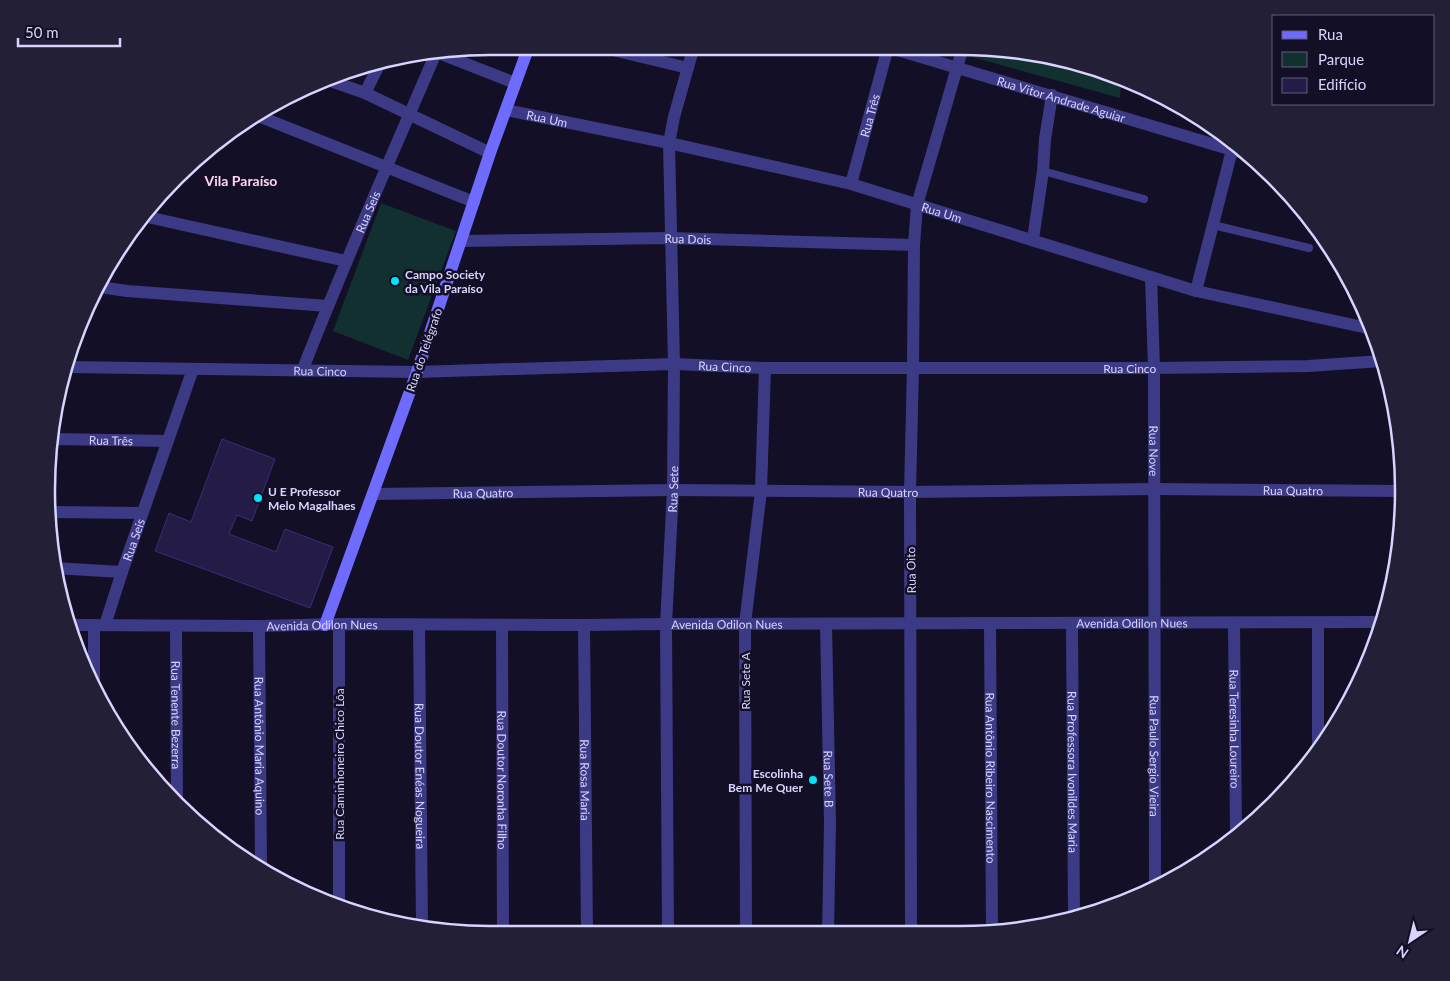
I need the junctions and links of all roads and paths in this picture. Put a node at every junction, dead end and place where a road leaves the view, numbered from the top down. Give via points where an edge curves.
1 (526, 55) edge
2 (634, 55) edge
3 (692, 55) edge
4 (884, 55) edge
5 (914, 55) edge
6 (960, 55) edge
7 (450, 57) edge
8 (433, 59) edge
9 (957, 67) junction
10 (688, 68) junction
11 (376, 71) edge
12 (337, 83) edge
13 (515, 83) junction
14 (365, 93) junction
15 (1052, 95) junction
16 (506, 110) junction
17 (410, 114) junction
18 (264, 118) edge
19 (668, 143) junction
20 (1230, 149) edge
21 (490, 153) junction
22 (1235, 153) edge
23 (386, 167) junction
24 (1044, 171) junction
25 (851, 184) junction
26 (1144, 199) dead end
27 (474, 202) junction
28 (917, 205) junction
29 (151, 218) edge
30 (1213, 225) junction
31 (670, 238) junction
32 (1033, 239) junction
33 (462, 241) junction
34 (914, 245) junction
35 (1309, 248) dead end
36 (346, 261) junction
37 (1150, 277) junction
38 (105, 288) edge
39 (1196, 291) junction
40 (328, 306) junction
41 (1363, 327) edge
42 (1375, 361) edge
43 (674, 364) junction
44 (73, 368) edge
45 (765, 368) junction
46 (913, 368) junction
47 (1154, 368) junction
48 (193, 369) junction
49 (303, 369) junction
50 (417, 372) junction
51 (58, 439) edge
52 (168, 442) junction
53 (1154, 489) junction
54 (673, 490) junction
55 (761, 491) junction
56 (1395, 491) edge
57 (910, 492) junction
58 (373, 494) junction
59 (56, 512) edge
60 (142, 513) junction
61 (62, 568) edge
62 (122, 572) junction
63 (1374, 622) edge
64 (990, 623) junction
65 (1234, 623) junction
66 (1318, 623) junction
67 (339, 624) junction
68 (666, 624) junction
69 (745, 624) junction
70 (826, 624) junction
71 (911, 624) junction
72 (1072, 624) junction
73 (1154, 624) junction
74 (77, 625) edge
75 (99, 625) junction
76 (326, 625) junction
77 (418, 625) junction
78 (502, 625) junction
79 (584, 625) junction
80 (176, 626) junction
81 (260, 626) junction
82 (95, 672) edge
83 (1318, 738) edge
84 (177, 792) edge
85 (1236, 827) edge
86 (261, 860) edge
87 (1155, 879) edge
88 (339, 899) edge
89 (1074, 910) edge
90 (422, 920) edge
91 (992, 925) edge
92 (503, 926) edge
93 (587, 926) edge
94 (668, 926) edge
95 (746, 926) edge
96 (828, 926) edge
97 (911, 926) edge

1 - 13 street, Rua do Telégrafo
2 - 10 street
3 - 10 street, Rua Sete
4 - 25 street, Rua Três
5 - 9 street, Rua Vitor Andrade Aguiar
6 - 9 street
7 - 13 street
8 - 17 street, Rua Seis
9 - 15 street, Rua Vitor Andrade Aguiar
9 - 28 street
10 - 19 street, Rua Sete
11 - 14 street
12 - 14 street
13 - 16 street, Rua do Telégrafo
14 - 17 street
15 - 20 street, Rua Vitor Andrade Aguiar
15 - 24 street
16 - 19 street, Rua Um
16 - 21 street, Rua do Telégrafo
17 - 21 street
17 - 23 street, Rua Seis
18 - 23 street
19 - 25 street, Rua Um
19 - 31 street, Rua Sete
21 - 27 street, Rua do Telégrafo
22 - 30 street
23 - 27 street
23 - 36 street, Rua Seis
24 - 26 lane
24 - 32 street
25 - 28 street, Rua Um
27 - 33 street, Rua do Telégrafo
28 - 32 street, Rua Um
28 - 34 street, Rua Oito
29 - 36 street
30 - 35 lane
30 - 39 street
31 - 33 street, Rua Dois
31 - 34 street, Rua Dois
31 - 43 street, Rua Sete
32 - 37 street, Rua Um
33 - 50 street, Rua do Telégrafo
34 - 46 street, Rua Oito
36 - 40 street, Rua Seis
37 - 39 street, Rua Um
37 - 47 street, Rua Nove
38 - 40 street
39 - 41 street, Rua Um
40 - 49 street, Rua Seis
42 - 47 street, Rua Cinco via 1308,366
43 - 45 street, Rua Cinco
43 - 50 street, Rua Cinco
43 - 54 street, Rua Sete
44 - 48 street, Rua Cinco
45 - 46 street, Rua Cinco
45 - 55 street, Rua Sete A
46 - 47 street, Rua Cinco
46 - 57 street, Rua Oito
47 - 53 street, Rua Nove
48 - 49 street, Rua Cinco
48 - 52 street, Rua Seis
49 - 50 street, Rua Cinco
50 - 58 street, Rua do Telégrafo
51 - 52 street, Rua Três
52 - 60 street, Rua Seis
53 - 56 street, Rua Quatro
53 - 57 street, Rua Quatro
53 - 73 street, Rua Nove
54 - 55 street, Rua Quatro
54 - 58 street, Rua Quatro
54 - 68 street, Rua Sete
55 - 57 street, Rua Quatro
55 - 69 street, Rua Sete A
57 - 71 street, Rua Oito
58 - 76 street, Rua do Telégrafo
59 - 60 street
60 - 62 street, Rua Seis
61 - 62 street
62 - 75 street, Rua Seis
63 - 66 street, Avenida Odilon Nues
64 - 71 street, Avenida Odilon Nues
64 - 72 street, Avenida Odilon Nues
64 - 91 street, Rua Antônio Ribeiro Nascimento
65 - 66 street, Avenida Odilon Nues
65 - 73 street, Avenida Odilon Nues
65 - 85 street, Rua Teresinha Loureiro
66 - 83 street
67 - 76 street, Avenida Odilon Nues
67 - 77 street, Avenida Odilon Nues
67 - 88 street, Rua Caminhoneiro Chico Lôa
68 - 69 street, Avenida Odilon Nues
68 - 79 street, Avenida Odilon Nues
68 - 94 street, Rua Sete
69 - 70 street, Avenida Odilon Nues
69 - 95 street, Rua Sete A
70 - 71 street, Avenida Odilon Nues
70 - 96 street, Rua Sete B via 830,822
71 - 97 street, Rua Oito
72 - 73 street, Avenida Odilon Nues
72 - 89 street, Rua Professora Ivonildes Maria
73 - 87 street, Rua Paulo Sergio Vieira
74 - 75 street, Avenida Odilon Nues
75 - 80 street, Avenida Odilon Nues
75 - 82 street, Rua Seis
76 - 81 street, Avenida Odilon Nues
77 - 78 street, Avenida Odilon Nues
77 - 90 street, Rua Doutor Enéas Nogueira
78 - 79 street, Avenida Odilon Nues
78 - 92 street, Rua Doutor Noronha Filho
79 - 93 street, Rua Rosa Maria
80 - 81 street, Avenida Odilon Nues
80 - 84 street, Rua Tenente Bezerra
81 - 86 street, Rua Antônio Maria Aquino

